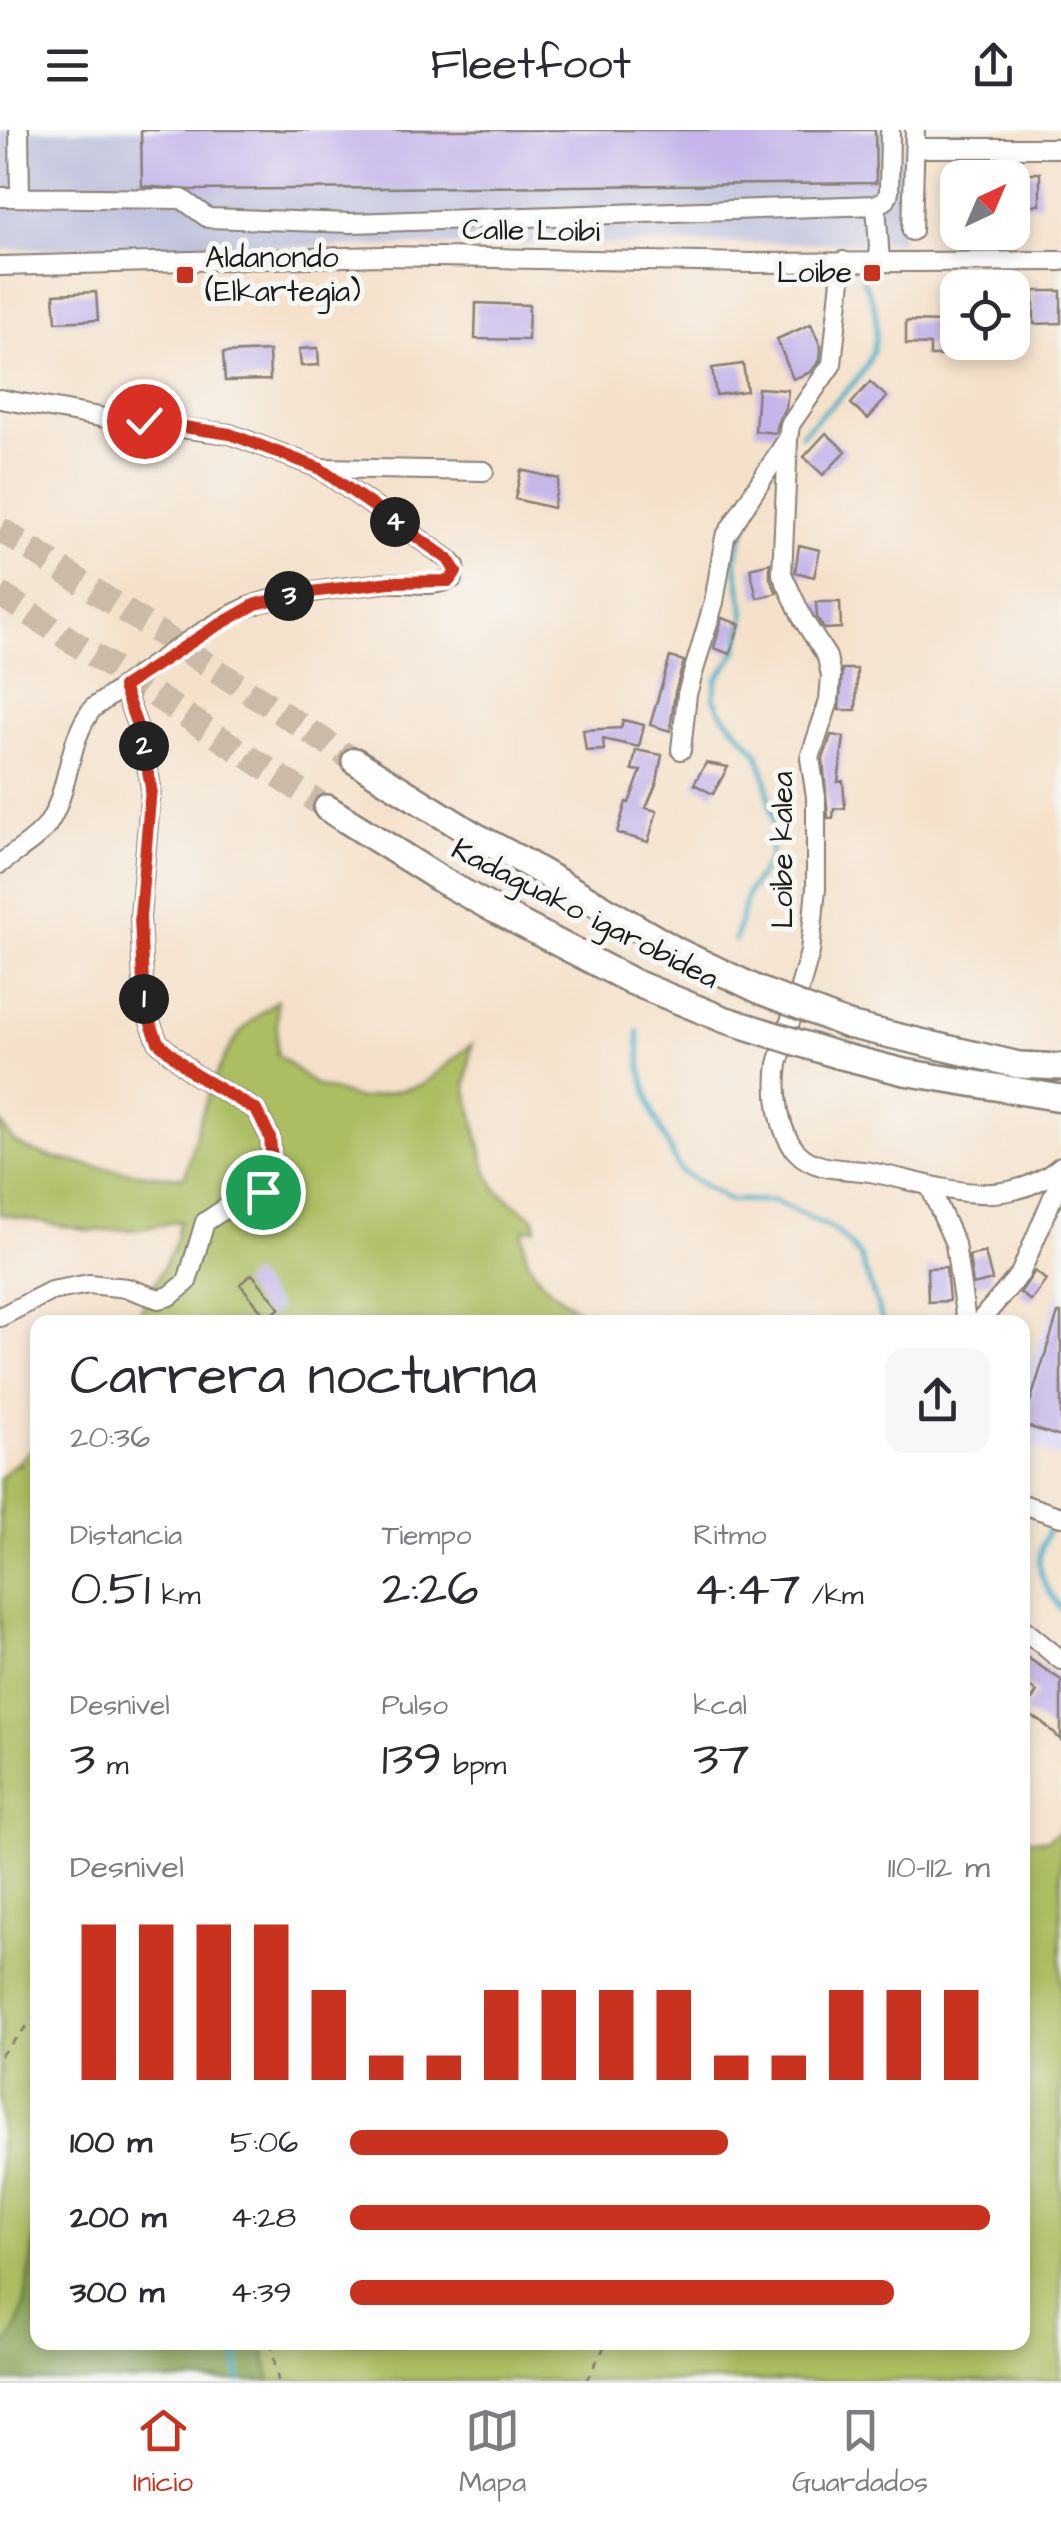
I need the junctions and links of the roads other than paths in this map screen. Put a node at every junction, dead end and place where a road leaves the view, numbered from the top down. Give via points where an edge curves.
1 (19, 130) edge
2 (890, 130) edge
3 (915, 139) edge
4 (1061, 148) edge
5 (20, 196) junction
6 (0, 197) edge
7 (876, 205) junction
8 (351, 222) junction
9 (912, 231) dead end
10 (354, 257) junction
11 (880, 261) junction
12 (1061, 261) edge
13 (843, 262) junction
14 (0, 266) edge
15 (0, 399) edge
16 (788, 440) junction
17 (319, 468) junction
18 (484, 471) dead end
19 (123, 687) junction
20 (681, 750) dead end
21 (355, 760) tunnel mouth
22 (327, 808) tunnel mouth
23 (0, 864) edge
24 (1061, 1067) edge
25 (1061, 1098) edge
26 (1061, 1166) edge
27 (1061, 1178) edge
28 (930, 1187) junction
29 (965, 1315) edge
30 (985, 1315) edge
31 (0, 1317) edge
32 (1030, 1507) edge
33 (1061, 1518) edge
34 (1030, 1635) edge
35 (1061, 1660) edge

1 - 5 street
2 - 7 street via 889,192
3 - 4 street
3 - 9 street
5 - 6 street
5 - 8 street via 182,199 208,218
7 - 8 street
7 - 11 street
8 - 10 street
10 - 13 street, Calle Loibi
10 - 14 street, Calle Loibi
11 - 12 street, Calle Loibi
11 - 13 street, Calle Loibi
13 - 16 street, Loibe kalea via 832,364 790,425
15 - 17 street via 230,434
16 - 20 street via 725,537 687,694
16 - 28 street, Loibe kalea via 782,574 831,676 810,758 816,796 810,952 778,1064 778,1102 794,1150 807,1161
17 - 18 street
17 - 19 street via 448,559 453,578 256,604
19 - 23 street via 82,722 46,827
19 - 31 street via 151,788 140,917 144,1006 158,1042 194,1074 256,1110 270,1137 273,1175 254,1197 205,1222 187,1282 170,1296 89,1284 51,1291
21 - 24 highway, Kadaguako igarobidea, bridge via 474,835 761,991 919,1044
22 - 25 highway, Kadaguako igarobidea, bridge via 495,910 633,982 724,1019 904,1072
26 - 28 street via 1022,1189 995,1195
27 - 30 street via 1020,1274
28 - 29 street via 955,1244
32 - 33 street
34 - 35 street

